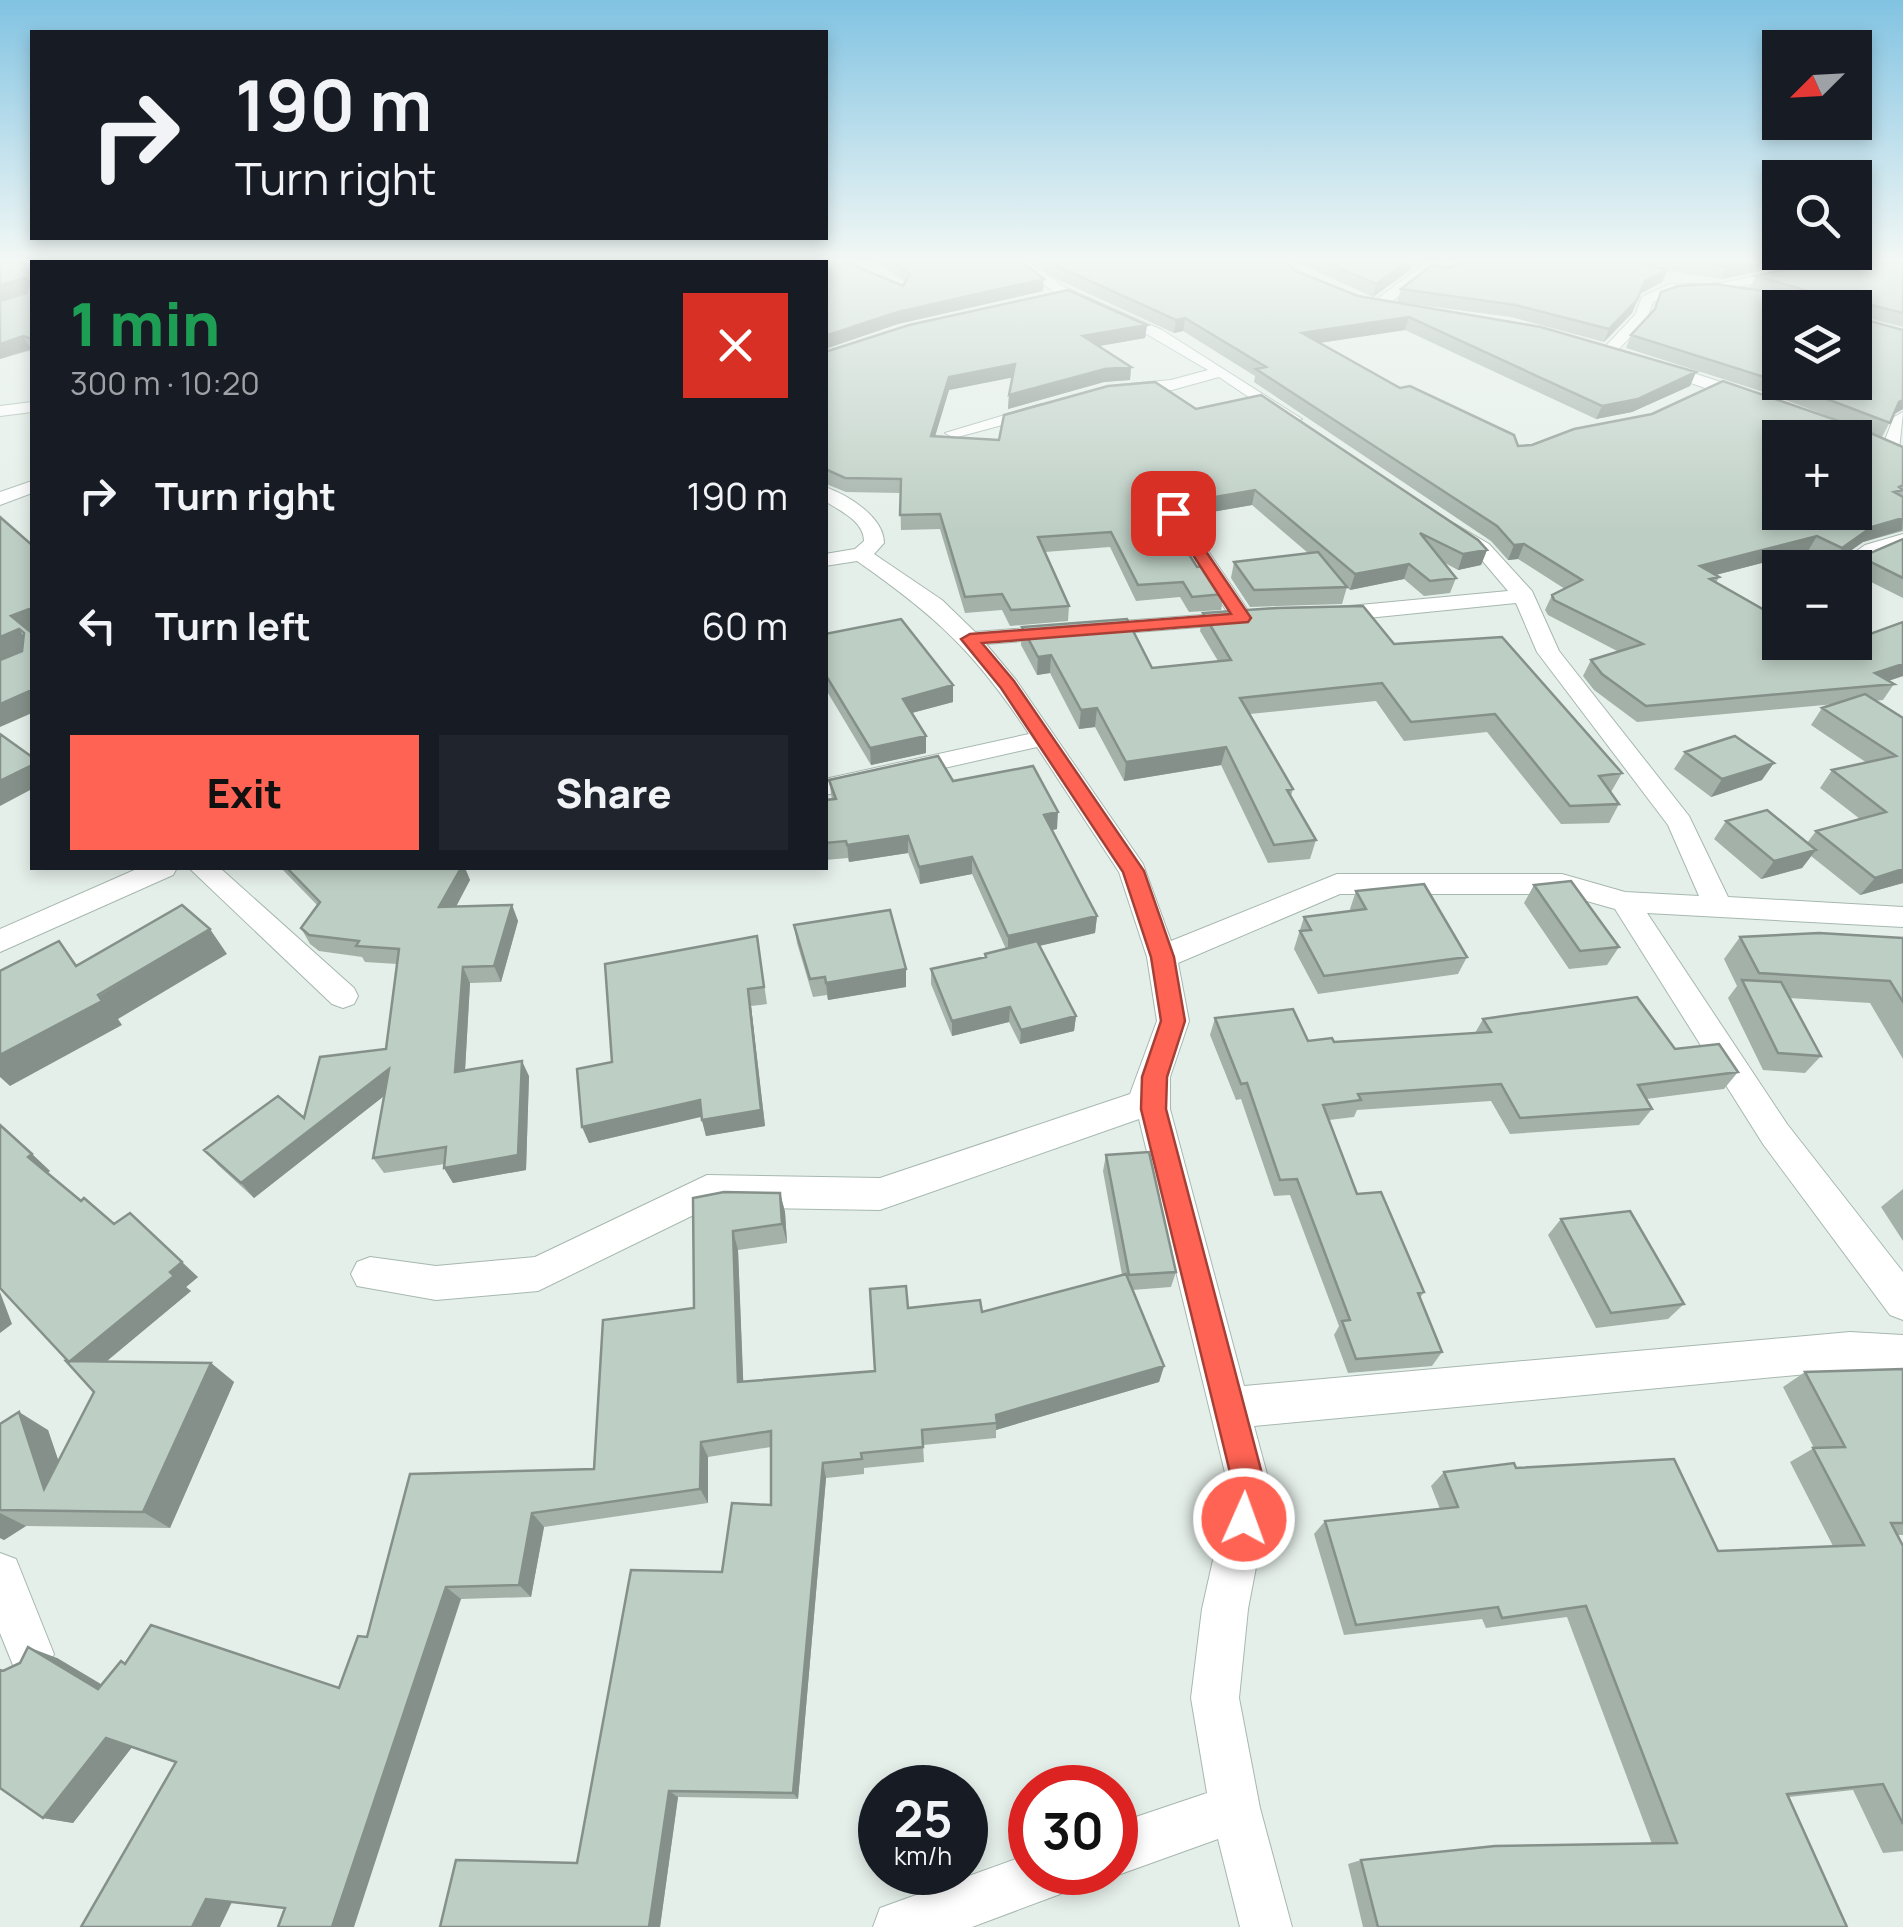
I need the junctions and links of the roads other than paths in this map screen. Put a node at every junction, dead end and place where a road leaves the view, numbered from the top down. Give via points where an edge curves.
1 (1186, 352) edge
2 (1613, 352) edge
3 (1628, 356) edge
4 (1645, 362) edge
5 (1219, 372) junction
6 (1714, 385) junction
7 (1105, 391) edge
8 (1683, 399) edge
9 (1763, 402) edge
10 (1056, 405) edge
11 (30, 407) edge
12 (0, 411) edge
13 (1903, 417) edge
14 (1304, 427) edge
15 (954, 433) edge
16 (1889, 450) edge
17 (30, 488) edge
18 (828, 495) edge
19 (0, 498) edge
20 (1173, 513) dead end
21 (1432, 514) edge
22 (1903, 540) edge
23 (1872, 550) edge
24 (861, 554) junction
25 (828, 560) edge
26 (1524, 596) junction
27 (1304, 614) edge
28 (970, 639) junction
29 (1045, 738) junction
30 (828, 786) edge
31 (159, 870) edge
32 (205, 870) edge
33 (1624, 902) junction
34 (1719, 908) junction
35 (1903, 917) edge
36 (0, 941) edge
37 (1162, 957) junction
38 (343, 996) dead end
39 (1154, 1077) junction
40 (370, 1274) dead end
41 (1903, 1302) edge
42 (1903, 1354) edge
43 (1230, 1408) junction
44 (0, 1575) edge
45 (31, 1654) edge
46 (1235, 1808) junction
47 (1138, 1842) edge
48 (1008, 1888) edge
49 (899, 1927) edge
50 (1266, 1927) edge

1 - 5 street
2 - 3 street
4 - 6 street
5 - 7 street via 1172,385
5 - 14 street
6 - 8 street
6 - 9 street
10 - 15 street
11 - 12 street
13 - 16 street
17 - 19 street
18 - 24 street via 874,532 874,543
20 - 28 street via 1250,617
21 - 26 street via 1482,548
22 - 23 street
24 - 25 street
24 - 28 street
26 - 27 street
26 - 34 street via 1548,652 1680,822
28 - 29 street
29 - 30 street
29 - 37 street via 1133,871
31 - 36 street
32 - 38 street
33 - 34 street
33 - 37 street via 1562,884 1337,884
33 - 41 street via 1775,1134
34 - 35 street
37 - 39 street via 1173,1021
39 - 40 street via 1143,1104 880,1194 707,1191 538,1274 436,1283
39 - 43 street via 1153,1109
42 - 43 street via 1850,1351
43 - 46 street via 1250,1489 1215,1698
44 - 45 street
46 - 47 street
46 - 50 street
48 - 49 street

